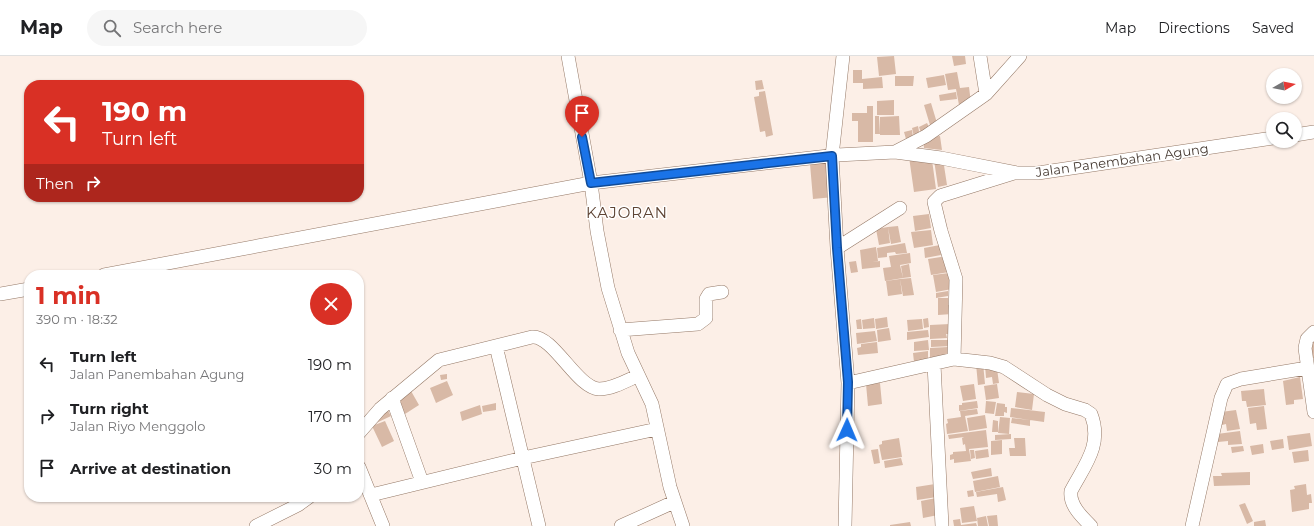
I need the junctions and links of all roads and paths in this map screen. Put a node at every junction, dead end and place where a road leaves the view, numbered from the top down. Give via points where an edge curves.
1 (568, 56) edge
2 (843, 56) edge
3 (980, 56) edge
4 (1020, 56) edge
5 (986, 94) junction
6 (1314, 132) edge
7 (1302, 134) edge
8 (1266, 139) edge
9 (895, 152) junction
10 (839, 155) junction
11 (1015, 173) junction
12 (591, 183) junction
13 (900, 208) dead end
14 (837, 248) junction
15 (130, 270) edge
16 (24, 290) edge
17 (722, 292) dead end
18 (0, 294) edge
19 (620, 330) junction
20 (1314, 332) edge
21 (496, 346) junction
22 (954, 359) junction
23 (934, 364) junction
24 (1307, 368) junction
25 (637, 376) junction
26 (849, 382) junction
27 (392, 398) junction
28 (1314, 412) edge
29 (364, 427) edge
30 (657, 429) junction
31 (524, 458) junction
32 (364, 479) edge
33 (422, 482) junction
34 (371, 495) junction
35 (302, 502) edge
36 (674, 502) junction
37 (256, 526) edge
38 (382, 526) edge
39 (539, 526) edge
40 (621, 526) edge
41 (683, 526) edge
42 (845, 526) edge
43 (942, 526) edge
44 (1091, 526) edge
45 (1192, 526) edge

1 - 12 street
2 - 10 street
3 - 5 street
4 - 5 street
5 - 9 street via 926,136
6 - 7 street
8 - 11 street, Jalan Panembahan Agung via 1055,172
9 - 10 street, Jalan Panembahan Agung
9 - 11 street, Jalan Panembahan Agung
10 - 12 street, Jalan Panembahan Agung
10 - 14 street
11 - 22 street via 940,196 934,202 956,279
12 - 15 street, Jalan Panembahan Agung
12 - 19 street via 608,288
13 - 14 street
14 - 26 street
16 - 18 street
17 - 19 street via 711,293 707,297 706,318 698,324
19 - 25 street
20 - 24 street via 1308,337 1305,345
21 - 25 street via 532,337 541,339 584,381 596,388 611,387
21 - 27 street via 439,360
21 - 31 street
22 - 23 street
22 - 44 street via 1004,367 1047,395 1091,414 1095,435 1093,452 1071,491 1074,506
23 - 26 street
23 - 43 street
24 - 28 street
24 - 45 street via 1241,379 1227,384 1221,398
25 - 30 street via 648,394
26 - 42 street
27 - 29 street
27 - 33 street
30 - 31 street
30 - 36 street
31 - 33 street
31 - 39 street
32 - 34 street
33 - 34 street
34 - 38 street
35 - 37 street
36 - 40 street
36 - 41 street

